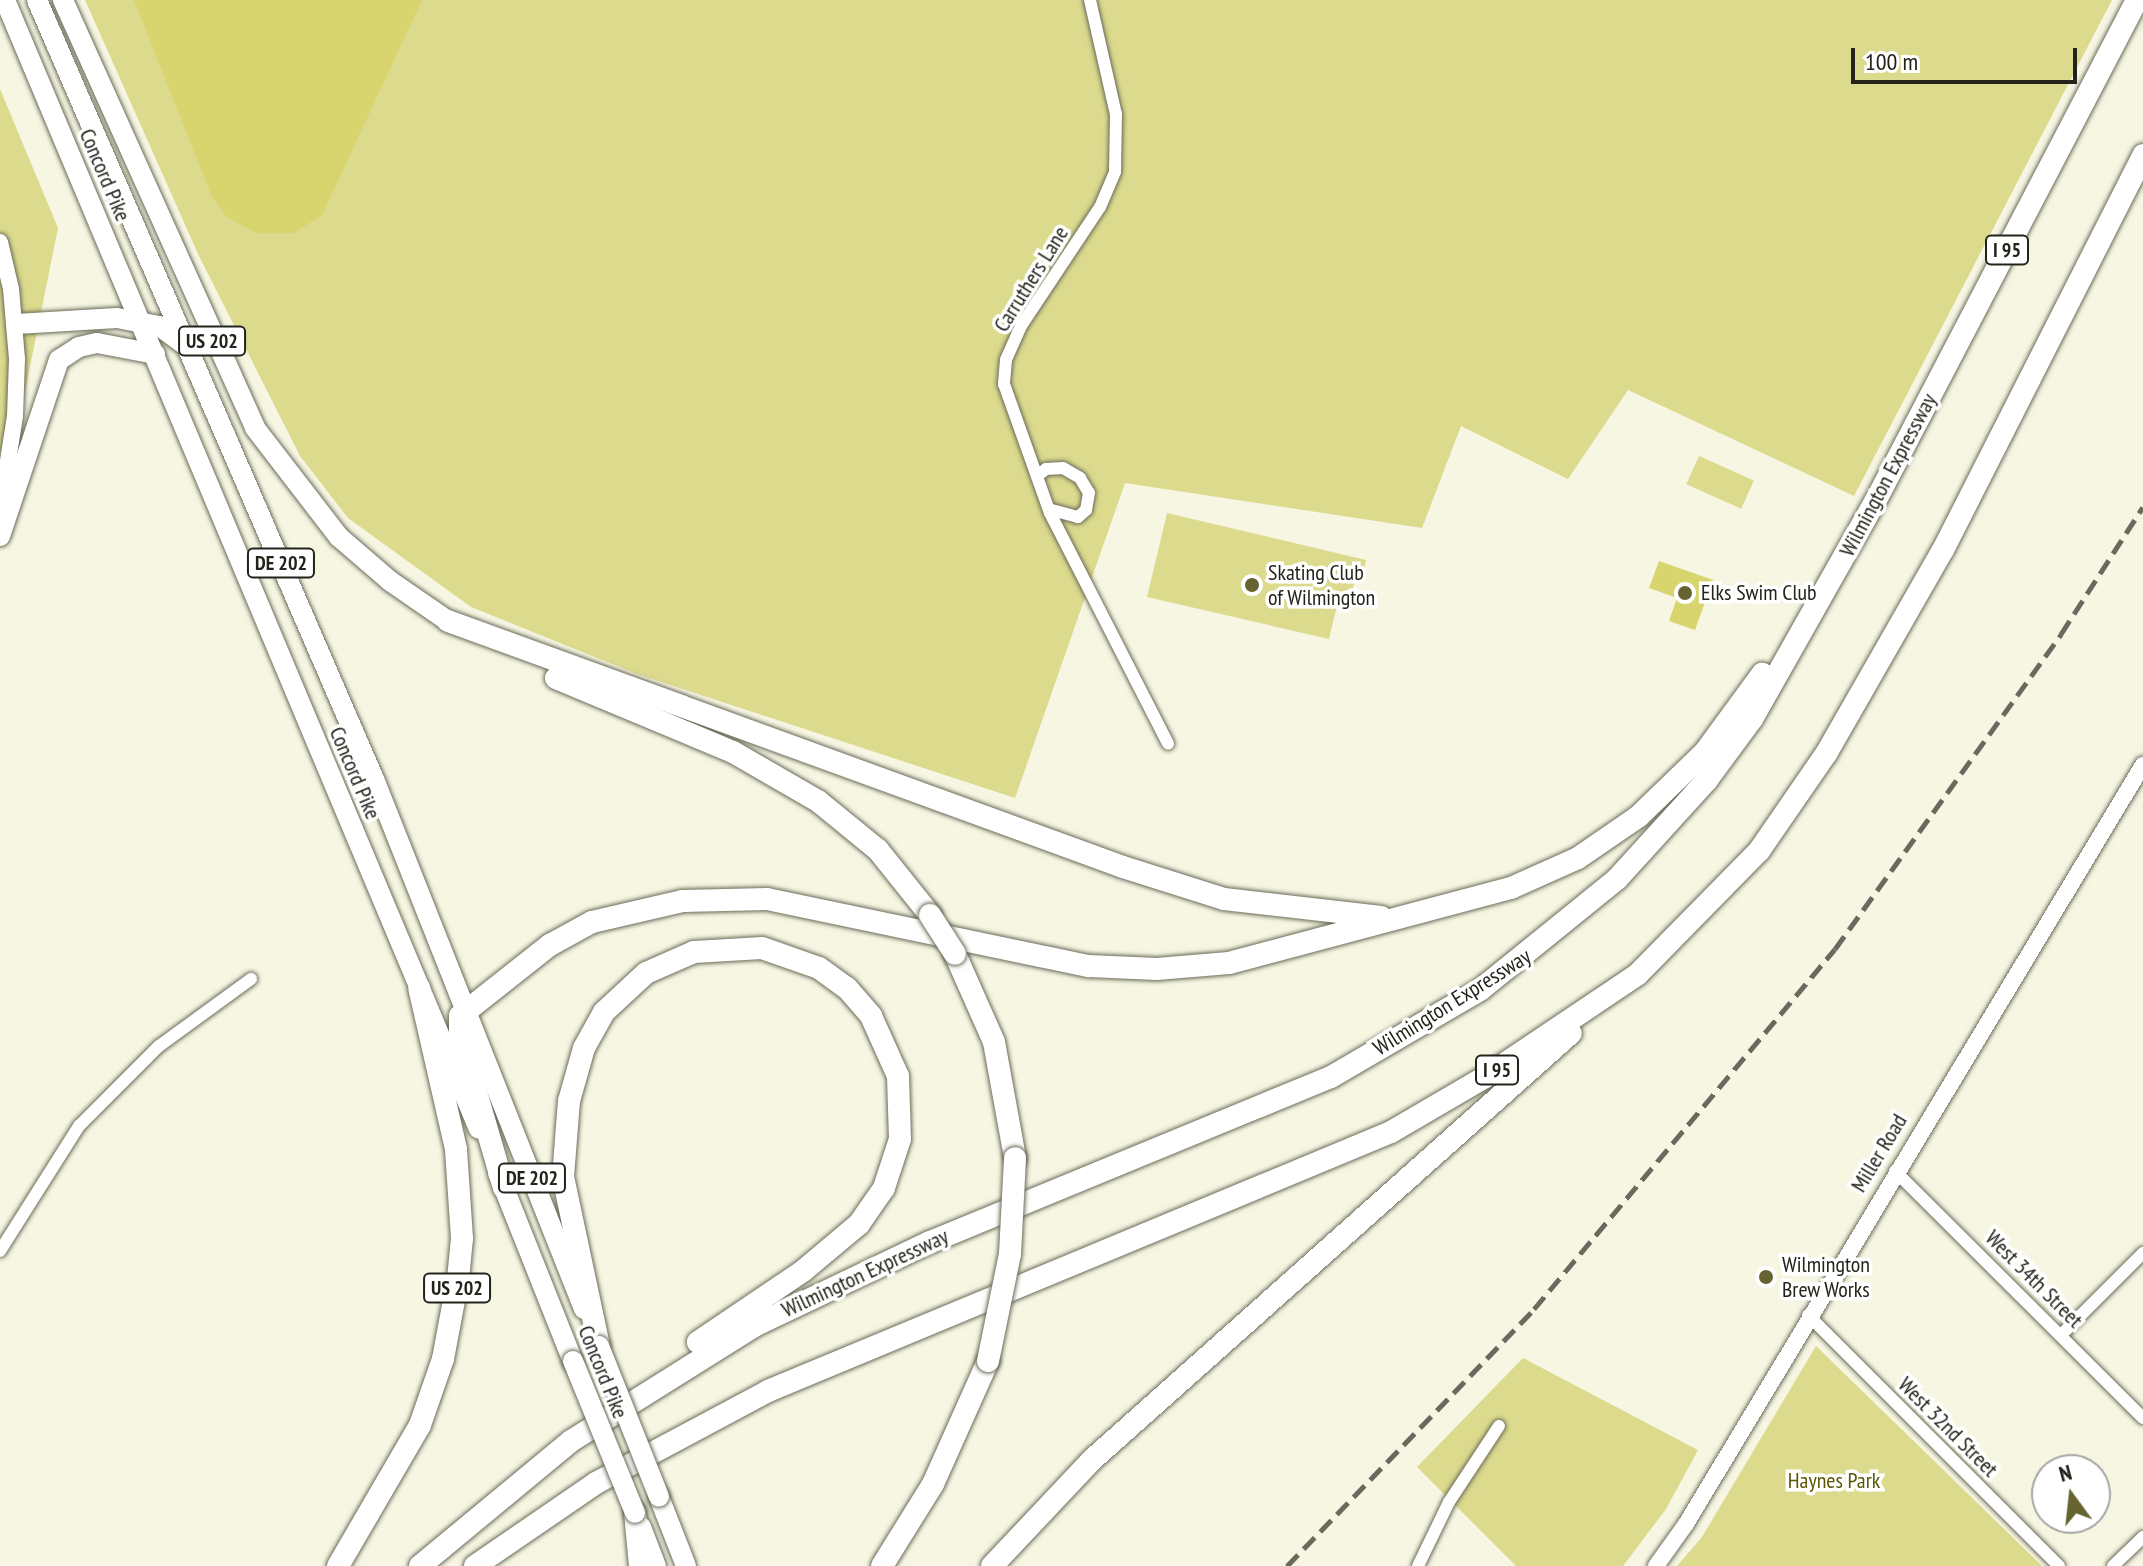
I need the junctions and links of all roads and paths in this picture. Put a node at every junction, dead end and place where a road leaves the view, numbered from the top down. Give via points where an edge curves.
1 (5, 0) edge
2 (37, 0) edge
3 (63, 0) edge
4 (1090, 0) edge
5 (2137, 0) edge
6 (2143, 155) edge
7 (0, 242) edge
8 (141, 321) junction
9 (16, 324) junction
10 (188, 347) junction
11 (155, 354) junction
12 (1037, 476) junction
13 (1876, 500) junction
14 (1049, 509) junction
15 (0, 512) edge
16 (0, 536) edge
17 (448, 621) junction
18 (1168, 744) dead end
19 (2143, 765) edge
20 (1402, 919) junction
21 (1638, 974) junction
22 (251, 979) dead end
23 (419, 988) junction
24 (466, 1010) junction
25 (1895, 1171) junction
26 (504, 1188) junction
27 (0, 1251) edge
28 (2143, 1253) edge
29 (1808, 1315) junction
30 (2062, 1334) junction
31 (599, 1346) junction
32 (2143, 1418) edge
33 (1499, 1426) dead end
34 (577, 1495) junction
35 (486, 1510) junction
36 (635, 1513) junction
37 (2143, 1537) edge
38 (338, 1566) edge
39 (420, 1566) edge
40 (475, 1566) edge
41 (494, 1566) edge
42 (640, 1566) edge
43 (656, 1566) edge
44 (686, 1566) edge
45 (882, 1566) edge
46 (992, 1566) edge
47 (1418, 1566) edge
48 (1656, 1566) edge
49 (2059, 1566) edge
50 (2113, 1566) edge

1 - 8 main road, Concord Pike / US 202
2 - 10 main road, Concord Pike / DE 202
3 - 17 main road, US 202 via 227,376 270,453 339,537
4 - 12 street, Carruthers Lane via 1116,114 1118,159 1100,207 1029,313 1006,360 1006,395
5 - 13 highway, Wilmington Expressway / I 95
6 - 21 highway, I 95 via 1949,540 1826,754 1759,851
7 - 9 street
8 - 9 main road
8 - 10 main road via 159,326
8 - 11 main road, Concord Pike / US 202
9 - 15 street via 15,416
10 - 24 main road, Concord Pike / DE 202 via 380,793
11 - 16 main road via 97,343 59,360
11 - 23 main road, Concord Pike / US 202
12 - 14 street, Carruthers Lane
12 - 14 street via 1046,469 1063,468 1080,478 1089,493 1086,510 1078,517
13 - 20 highway via 1837,546 1753,689 1705,752 1639,816 1578,858 1511,888
13 - 35 highway, Wilmington Expressway / I 95 via 1752,719 1707,780 1617,879 1480,990 1331,1077 803,1300 641,1393
14 - 18 street, Carruthers Lane
17 - 20 highway via 1108,862 1224,899
17 - 45 highway, US 202, bridge via 531,667 733,752 818,801 878,850 955,954 994,1042 1015,1158 1010,1254 988,1361 933,1484
19 - 25 street, Miller Road
20 - 24 highway via 1229,963 1157,969 1089,966 799,903 710,898 592,922 550,945
21 - 34 highway, I 95 via 1485,1077 1391,1132 793,1379 698,1425
21 - 46 highway via 1093,1459
22 - 27 street via 159,1046 79,1126
23 - 26 main road, Concord Pike / DE 202
23 - 38 highway, US 202 via 456,1149 462,1238 456,1293 443,1359 420,1425
24 - 26 highway via 460,1037
24 - 31 main road, Concord Pike / DE 202
25 - 29 street, Miller Road
25 - 30 street, West 34th Street
26 - 36 main road, Concord Pike / DE 202, bridge
28 - 30 street
29 - 48 street, Miller Road
29 - 49 street, West 32nd Street
30 - 32 street, West 34th Street
31 - 35 highway via 563,1177 573,1082 593,1029 630,984 694,952 762,948 819,968 847,988 871,1016 898,1076 900,1139 873,1205 834,1247 632,1384
31 - 44 main road, Concord Pike / DE 202, bridge
33 - 47 street via 1449,1502
34 - 40 highway, I 95
34 - 41 highway
35 - 39 highway, Wilmington Expressway / I 95
36 - 42 highway
36 - 43 main road, Concord Pike / DE 202
37 - 50 street

